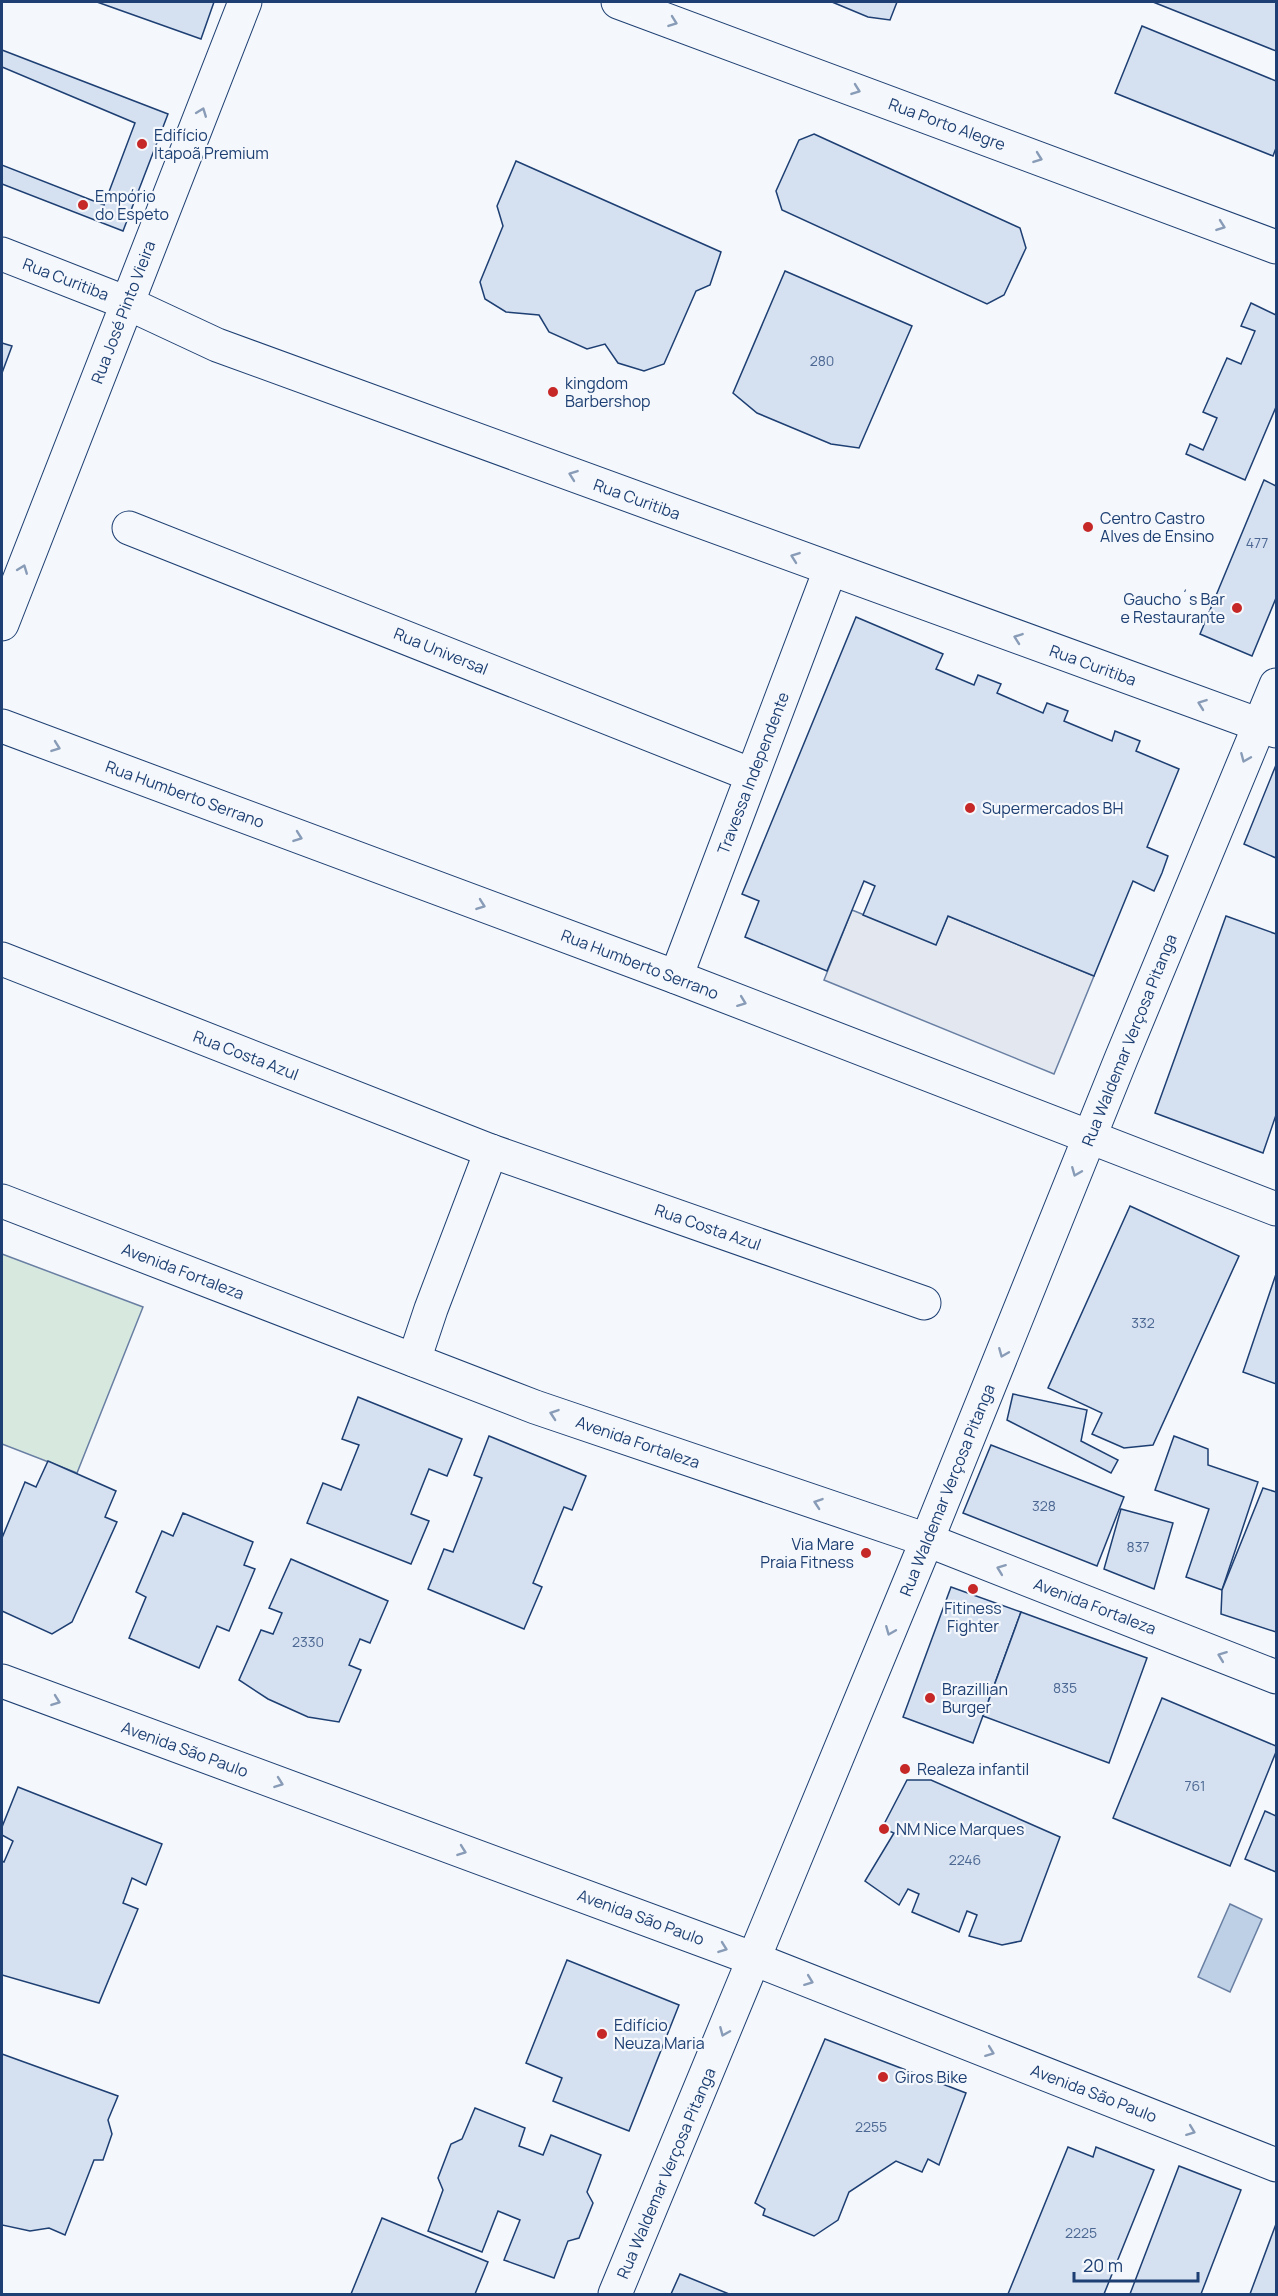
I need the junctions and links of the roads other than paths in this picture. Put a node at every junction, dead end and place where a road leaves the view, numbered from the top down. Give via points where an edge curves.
1 (245, 2) edge
2 (618, 2) edge
3 (1276, 247) edge
4 (2, 254) edge
5 (127, 303) junction
6 (129, 528) dead end
7 (830, 570) junction
8 (2, 624) edge
9 (1276, 685) edge
10 (2, 726) edge
11 (1268, 727) edge
12 (752, 775) junction
13 (2, 960) edge
14 (676, 977) junction
15 (1090, 1136) junction
16 (491, 1150) junction
17 (2, 1201) edge
18 (1276, 1209) edge
19 (924, 1303) dead end
20 (414, 1360) junction
21 (927, 1540) junction
22 (1276, 1677) edge
23 (2, 1681) edge
24 (754, 1959) junction
25 (1276, 2165) edge
26 (615, 2295) edge

5 -> 1 street, Rua José Pinto Vieira
2 -> 3 street, Rua Porto Alegre
4 - 5 street, Rua Curitiba
7 -> 5 street, Rua Curitiba via 217,345
8 -> 5 street, Rua José Pinto Vieira
6 - 12 street, Rua Universal
11 -> 7 street, Rua Curitiba
7 - 12 street, Travessa Independente
9 - 11 street, Rua Waldemar Verçosa Pitanga
10 -> 14 street, Rua Humberto Serrano
11 -> 15 street, Rua Waldemar Verçosa Pitanga
12 - 14 street, Travessa Independente
13 - 16 street, Rua Costa Azul
14 -> 15 street, Rua Humberto Serrano
15 - 18 street, Rua Humberto Serrano
15 -> 21 street, Rua Waldemar Verçosa Pitanga
16 - 19 street, Rua Costa Azul
16 - 20 street
17 - 20 street, Avenida Fortaleza
21 -> 20 street, Avenida Fortaleza via 535,1407
22 -> 21 street, Avenida Fortaleza
21 -> 24 street, Rua Waldemar Verçosa Pitanga
23 -> 24 street, Avenida São Paulo
24 -> 25 street, Avenida São Paulo
24 -> 26 street, Rua Waldemar Verçosa Pitanga

